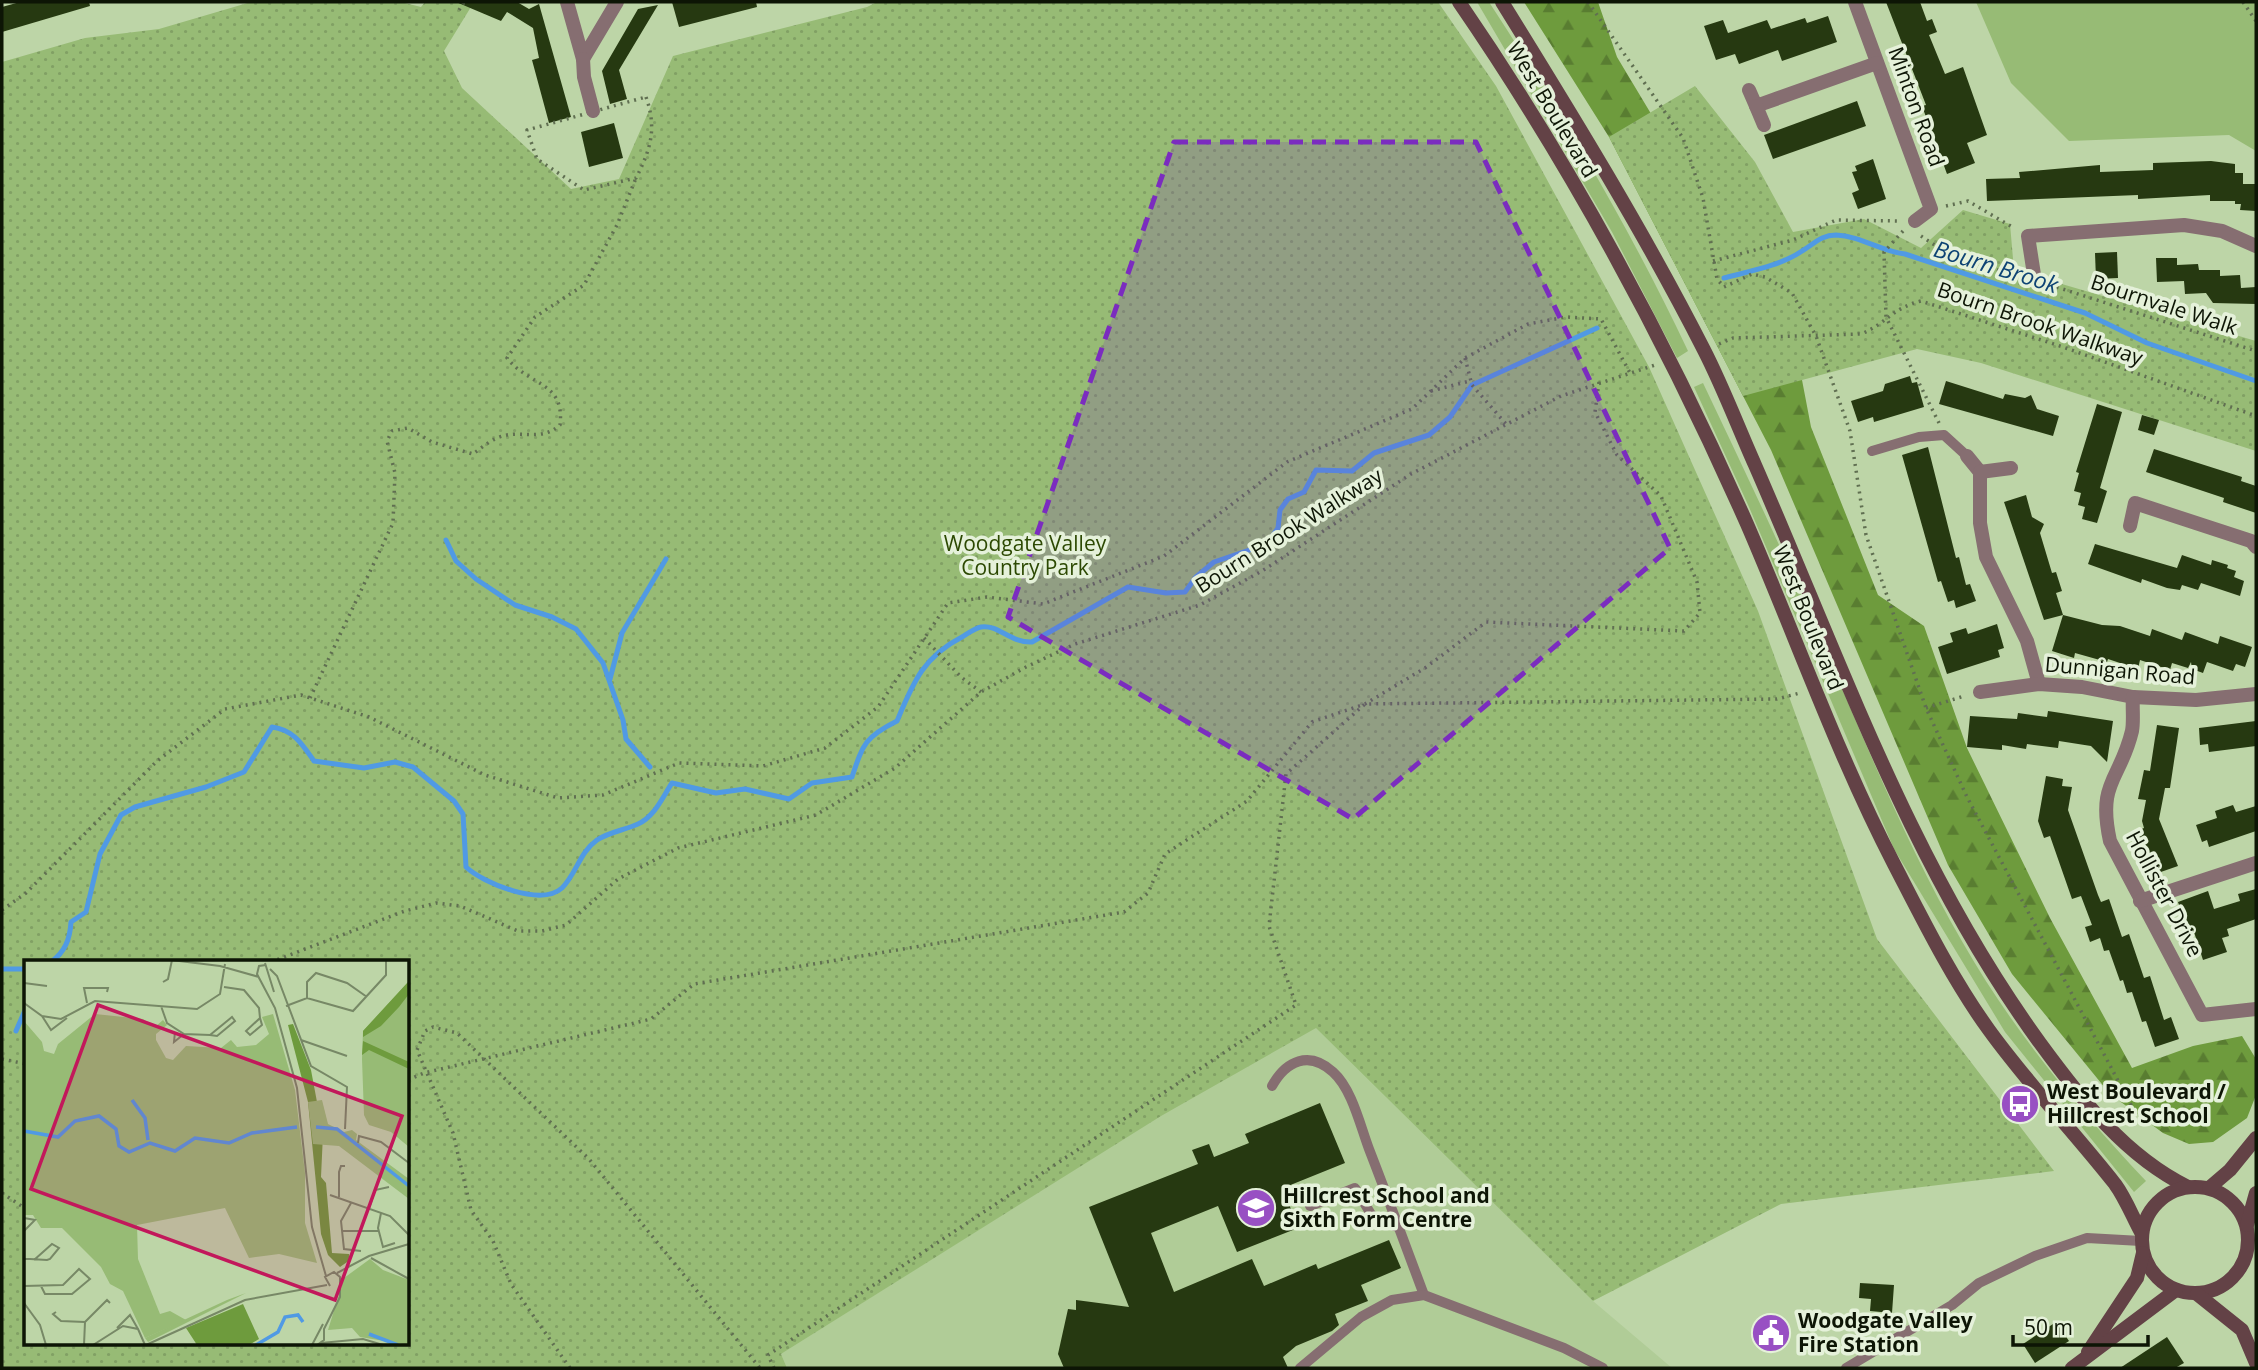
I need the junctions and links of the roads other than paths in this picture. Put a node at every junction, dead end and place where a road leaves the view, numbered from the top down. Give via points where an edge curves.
1 (567, 2) edge
2 (617, 2) edge
3 (1460, 2) edge
4 (1502, 2) edge
5 (1855, 2) edge
6 (583, 59) junction
7 (1877, 64) junction
8 (1749, 90) dead end
9 (1756, 106) junction
10 (593, 111) road end
11 (1764, 125) dead end
12 (1915, 221) road end
13 (2256, 246) edge
14 (2035, 281) road end
15 (1872, 451) dead end
16 (1967, 456) joint
17 (2011, 468) dead end
18 (1980, 472) junction
19 (2130, 526) dead end
20 (2256, 547) edge
21 (2039, 684) junction
22 (1980, 692) road end
23 (2256, 694) edge
24 (2133, 697) junction
25 (2256, 863) edge
26 (2140, 901) junction
27 (2256, 1009) edge
28 (1272, 1086) dead end
29 (2256, 1138) edge
30 (2188, 1187) junction
31 (2209, 1188) junction
32 (2256, 1194) edge
33 (1310, 1206) dead end
34 (2247, 1225) junction
35 (1398, 1227) junction
36 (2142, 1243) junction
37 (2248, 1248) junction
38 (2256, 1265) edge
39 (2176, 1290) junction
40 (2197, 1294) junction
41 (1424, 1295) junction
42 (2256, 1363) edge
43 (2077, 1365) edge
44 (1300, 1368) edge
45 (1603, 1368) edge
46 (1846, 1368) edge

1 - 6 street
2 - 6 street
3 - 36 main road, West Boulevard via 1512,80 1682,384 1747,525 1851,777 1937,945 1986,1027 2117,1187
4 - 30 main road, West Boulevard via 1634,222 1704,351 1882,763 1957,915 2010,1002 2073,1087 2120,1139 2162,1175
5 - 7 street, Minton Road
6 - 10 street
7 - 9 street
7 - 12 street, Minton Road via 1931,209
8 - 9 street
9 - 11 street
13 - 14 street via 2222,231 2184,225 2028,236
15 - 16 lane via 1944,435
16 - 18 street
17 - 18 street
18 - 21 street via 1980,523 1986,557 2027,641
19 - 20 street via 2135,503 2250,541
21 - 22 street, Dunnigan Road
21 - 24 street, Dunnigan Road
23 - 24 street, Dunnigan Road via 2196,700
24 - 26 street, Hollister Drive via 2132,730 2106,789 2105,816 2110,841
25 - 26 street
26 - 27 street, Hollister Drive via 2202,1015
28 - 35 lane via 1282,1068 1302,1060 1319,1062 1334,1073 1352,1104
29 - 31 main road
30 - 31 main road
30 - 36 main road via 2157,1203 2144,1223
31 - 34 main road via 2232,1202
32 - 34 main road
33 - 35 lane via 1355,1188 1374,1219
34 - 37 main road
35 - 41 lane
36 - 39 main road via 2155,1276
36 - 43 main road via 2137,1278
36 - 46 lane via 2087,1238 2035,1256 1979,1283 1952,1305
37 - 38 main road
37 - 40 main road via 2231,1280
39 - 40 main road
39 - 43 main road
40 - 42 main road via 2242,1330
41 - 44 lane via 1392,1300 1361,1317
41 - 45 lane via 1564,1348

